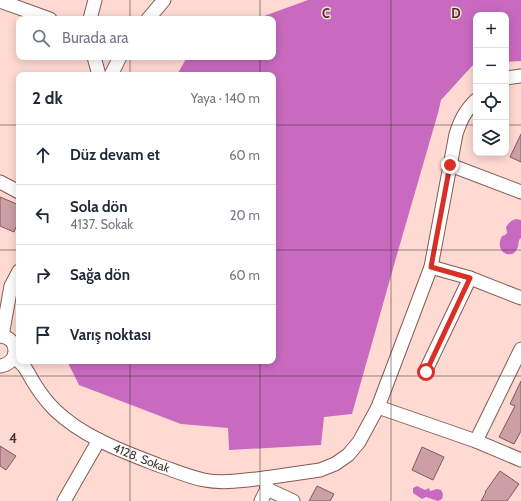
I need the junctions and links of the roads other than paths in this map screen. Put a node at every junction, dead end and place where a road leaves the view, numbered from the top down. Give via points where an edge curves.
1 (94, 0) edge
2 (164, 0) edge
3 (0, 1) edge
4 (42, 16) edge
5 (91, 16) edge
6 (151, 16) edge
7 (95, 60) edge
8 (118, 60) edge
9 (98, 72) edge
10 (112, 72) edge
11 (521, 76) edge
12 (509, 78) edge
13 (473, 103) edge
14 (450, 165) junction
15 (0, 182) edge
16 (16, 190) edge
17 (521, 192) edge
18 (431, 267) junction
19 (16, 277) edge
20 (470, 278) junction
21 (521, 298) edge
22 (1, 336) edge
23 (521, 349) edge
24 (14, 357) joint
25 (21, 364) edge
26 (0, 366) edge
27 (426, 372) dead end
28 (378, 407) junction
29 (99, 440) junction
30 (476, 441) junction
31 (521, 460) edge
32 (266, 484) junction
33 (64, 501) edge
34 (261, 501) edge
35 (293, 501) edge

1 - 5 street
2 - 6 street
3 - 4 street
7 - 9 street
8 - 10 street
11 - 12 street
13 - 14 street via 460,121
14 - 17 street
14 - 18 street
15 - 16 street
18 - 20 street
18 - 28 street
19 - 22 street via 11,286
20 - 21 street
20 - 27 street
22 - 24 street via 13,344
23 - 30 street
24 - 26 street via 11,362
25 - 29 street, 4128. Sokak via 54,409 80,430
28 - 30 street
28 - 32 street via 359,442 348,455 335,464
29 - 32 street, 4128. Sokak via 143,459 204,480
29 - 33 street
30 - 31 street
32 - 34 street
32 - 35 street, 4128. Sokak

